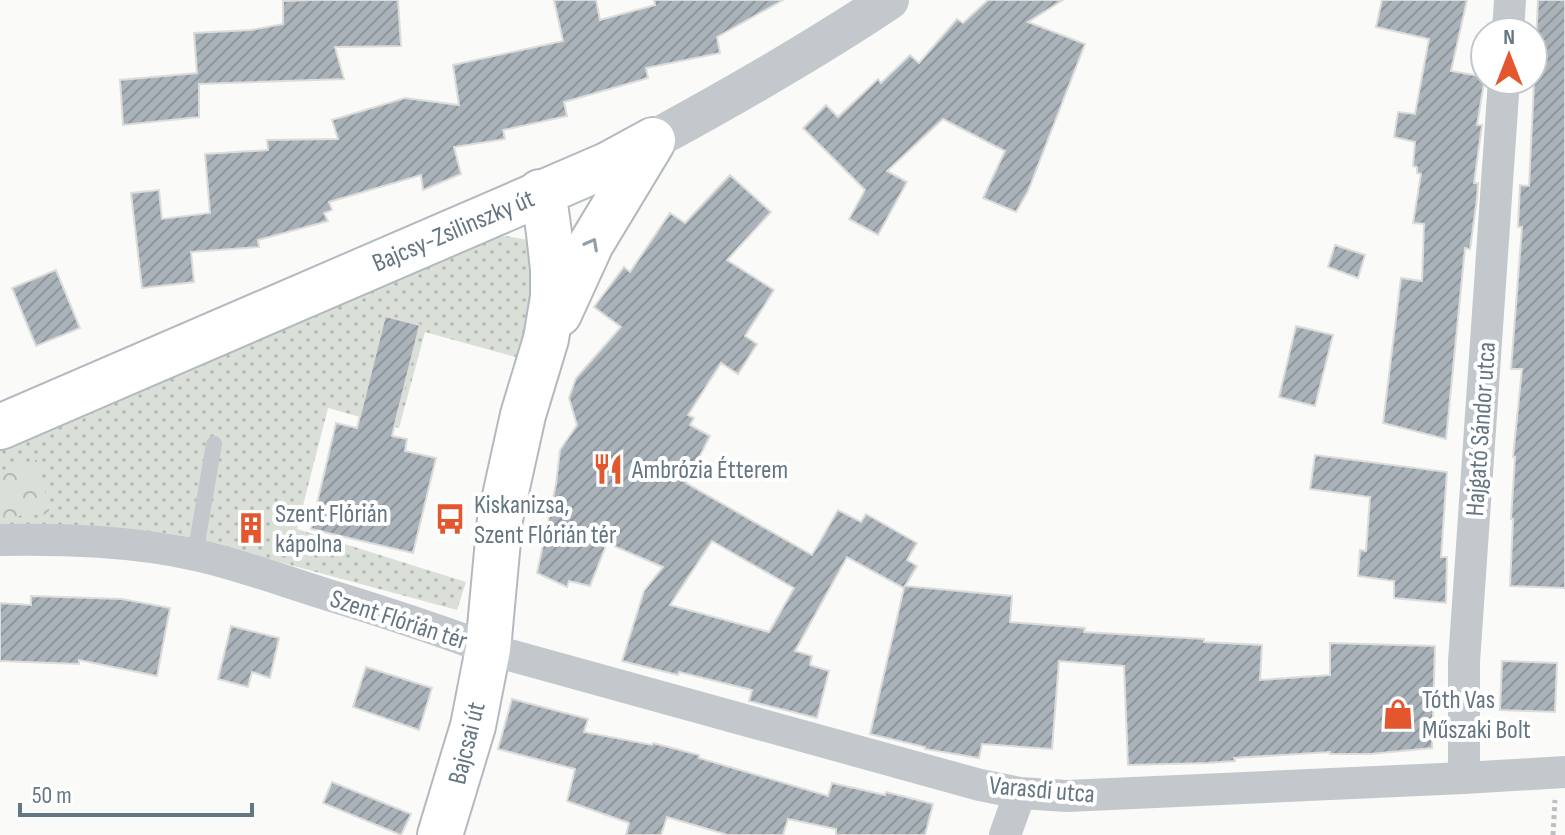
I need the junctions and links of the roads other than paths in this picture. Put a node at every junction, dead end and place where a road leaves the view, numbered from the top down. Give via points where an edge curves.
1 (889, 0) edge
2 (1503, 96) edge
3 (653, 140) junction
4 (540, 192) junction
5 (546, 339) junction
6 (0, 427) edge
7 (214, 444) dead end
8 (0, 540) edge
9 (195, 555) junction
10 (488, 649) junction
11 (1565, 772) edge
12 (1464, 778) junction
13 (1020, 793) junction
14 (440, 835) edge
15 (1005, 835) edge

1 - 3 street, Bajcsy-Zsilinszky út via 750,88
2 - 12 street, Hajgató Sándor utca via 1464,662
3 - 4 main road, Bajcsy-Zsilinszky út
5 -> 3 main road, Szent Flórián tér via 591,244
4 - 5 main road, Szent Flórián tér via 553,269
4 - 6 main road, Bajcsy-Zsilinszky út
5 - 10 main road, Szent Flórián tér via 500,519
7 - 9 lane
8 - 9 street, Szent Flórián tér via 76,539
9 - 10 street, Szent Flórián tér
10 - 13 street, Varasdi utca
10 - 14 main road, Bajcsai út via 473,726
11 - 12 street, Varasdi utca
12 - 13 street, Varasdi utca via 1067,796
13 - 15 street

